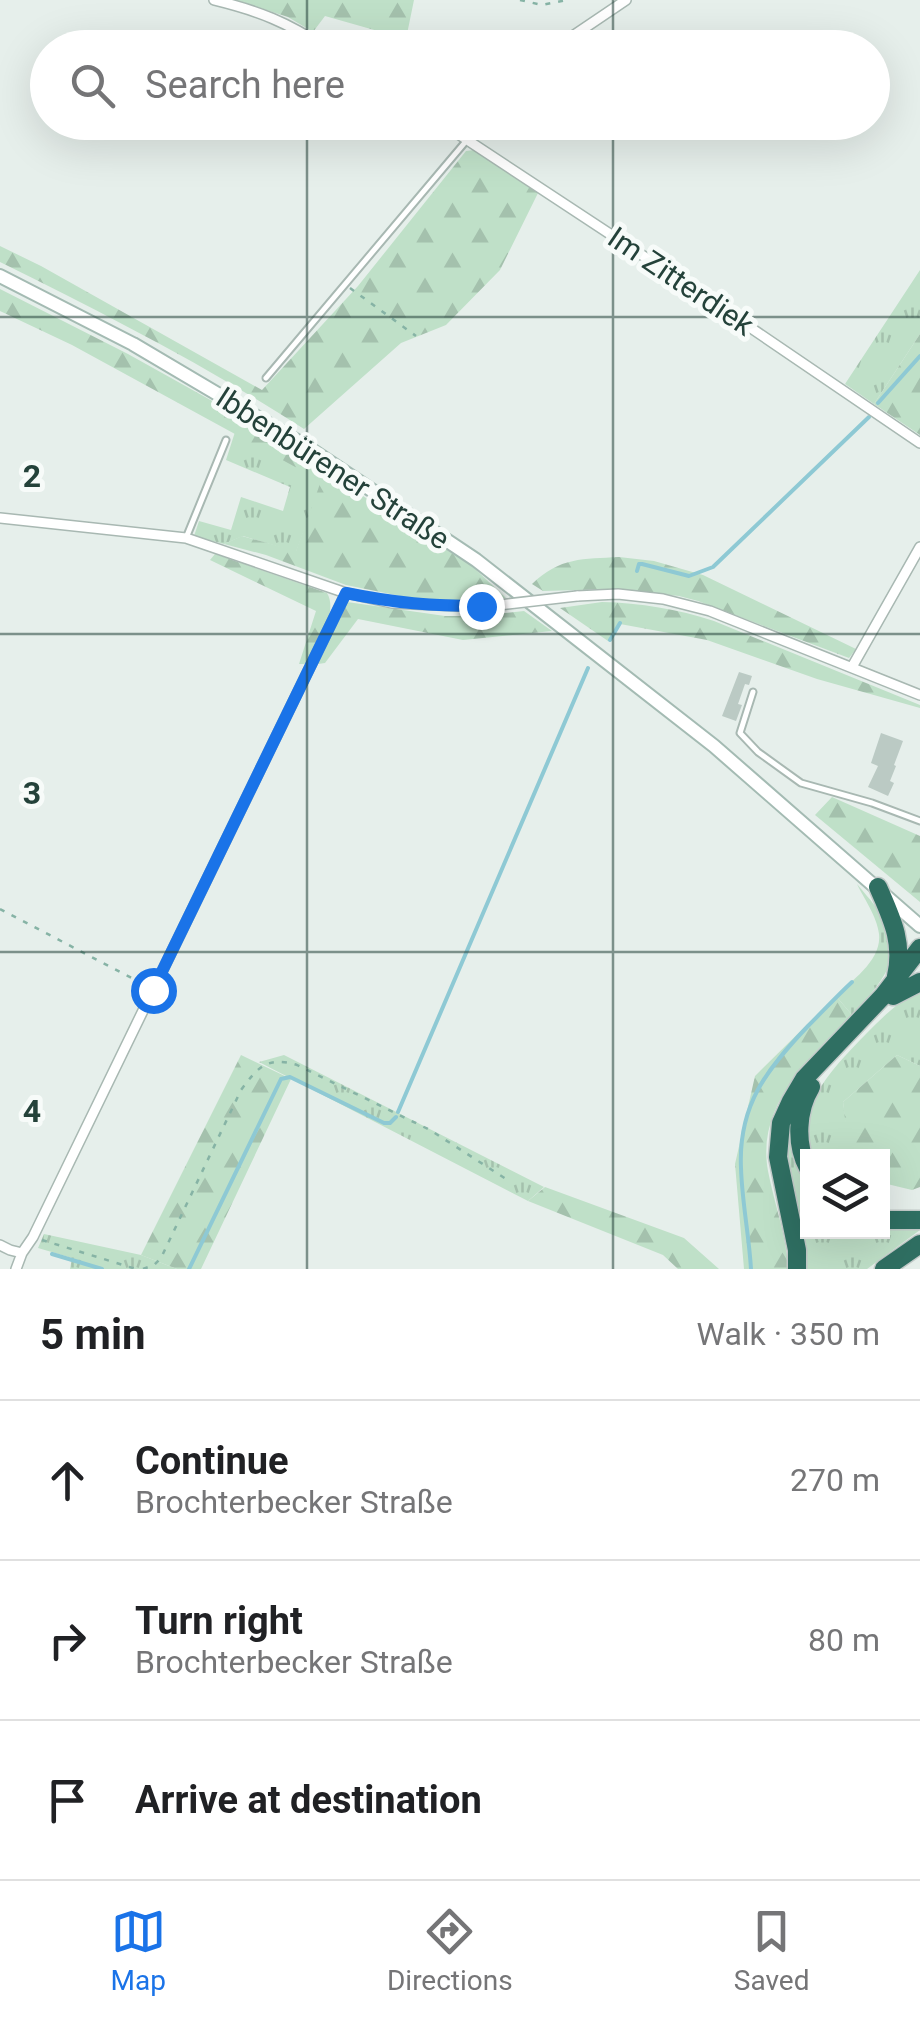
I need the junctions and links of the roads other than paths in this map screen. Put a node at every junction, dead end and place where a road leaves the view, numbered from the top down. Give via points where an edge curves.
1 (214, 0) edge
2 (626, 0) edge
3 (296, 30) edge
4 (582, 30) edge
5 (467, 140) joint
6 (0, 276) edge
7 (266, 378) dead end
8 (226, 440) dead end
9 (920, 443) edge
10 (0, 518) edge
11 (186, 538) junction
12 (920, 547) edge
13 (346, 593) junction
14 (852, 668) junction
15 (752, 692) dead end
16 (920, 695) edge
17 (920, 821) edge
18 (878, 887) junction
19 (920, 926) edge
20 (920, 948) edge
21 (920, 966) edge
22 (896, 976) junction
23 (920, 982) edge
24 (893, 996) junction
25 (802, 1149) edge
26 (890, 1220) edge
27 (920, 1220) edge
28 (920, 1244) edge
29 (0, 1245) edge
30 (22, 1253) junction
31 (16, 1269) edge
32 (797, 1269) edge
33 (884, 1269) edge

1 - 3 street
2 - 4 street
5 - 7 lane
5 - 9 street, Im Zitterdiek
6 - 18 main road, Ibbenbürener Straße via 133,344 291,438 476,560 714,746
8 - 11 lane
10 - 11 street
11 - 13 street
12 - 14 street
13 - 14 street, bridge via 433,606 618,594 663,599
13 - 30 street
14 - 16 street
15 - 17 lane via 740,733 758,752 801,782
18 - 19 main road, Ibbenbürener Straße
18 - 22 highway via 896,926
20 - 22 highway
21 - 24 highway
22 - 32 highway via 804,1080 781,1123 778,1157
23 - 24 highway
24 - 25 highway via 819,1073 804,1100
26 - 27 highway
28 - 33 highway
29 - 30 street
30 - 31 street

